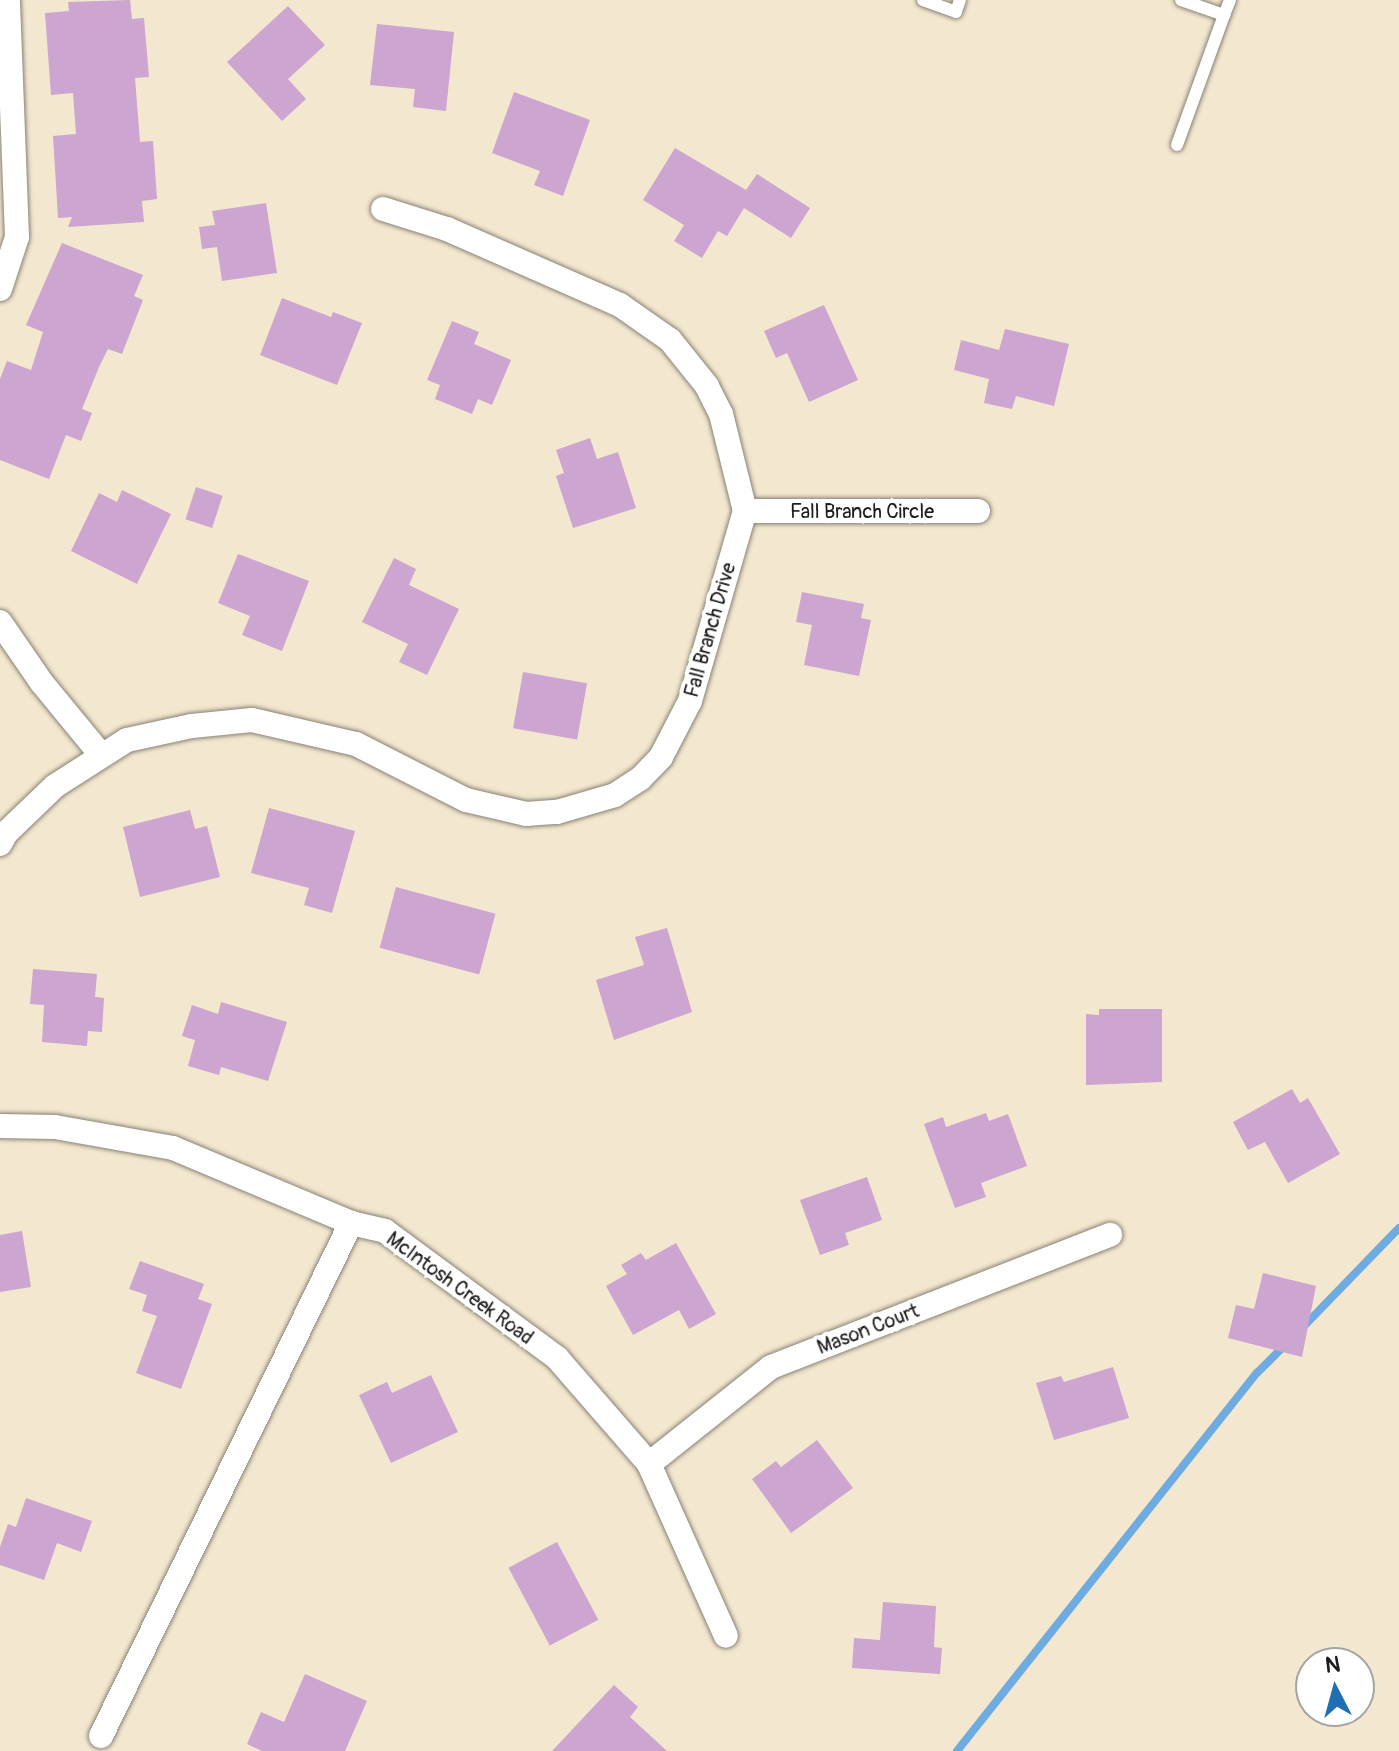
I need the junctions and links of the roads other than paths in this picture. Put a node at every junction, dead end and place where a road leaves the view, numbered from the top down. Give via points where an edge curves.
1 (8, 0) edge
2 (923, 0) edge
3 (960, 0) edge
4 (1181, 0) edge
5 (1230, 0) edge
6 (1224, 15) junction
7 (7, 139) edge
8 (1177, 145) dead end
9 (383, 209) dead end
10 (0, 289) edge
11 (745, 511) junction
12 (978, 511) dead end
13 (0, 622) edge
14 (102, 756) junction
15 (0, 844) edge
16 (0, 1126) edge
17 (351, 1223) junction
18 (1110, 1235) dead end
19 (649, 1464) junction
20 (726, 1636) dead end
21 (101, 1736) dead end

1 - 7 street
2 - 3 lane via 956,12
4 - 6 lane
5 - 6 lane
6 - 8 lane
7 - 10 street via 17,237
9 - 11 street via 447,229 620,305 670,340 707,386 721,414
11 - 12 street, Fall Branch Circle
11 - 14 street, Fall Branch Drive via 690,701 661,757 615,795 557,812 496,809 466,800 356,744 252,720 127,740
13 - 14 street
14 - 15 street, Fall Branch Drive via 55,786
16 - 17 street, McIntosh Creek Road via 55,1127 173,1148
17 - 19 street, McIntosh Creek Road via 385,1231 557,1358
17 - 21 street
18 - 19 street, Mason Court via 771,1367
19 - 20 street, McIntosh Creek Road

